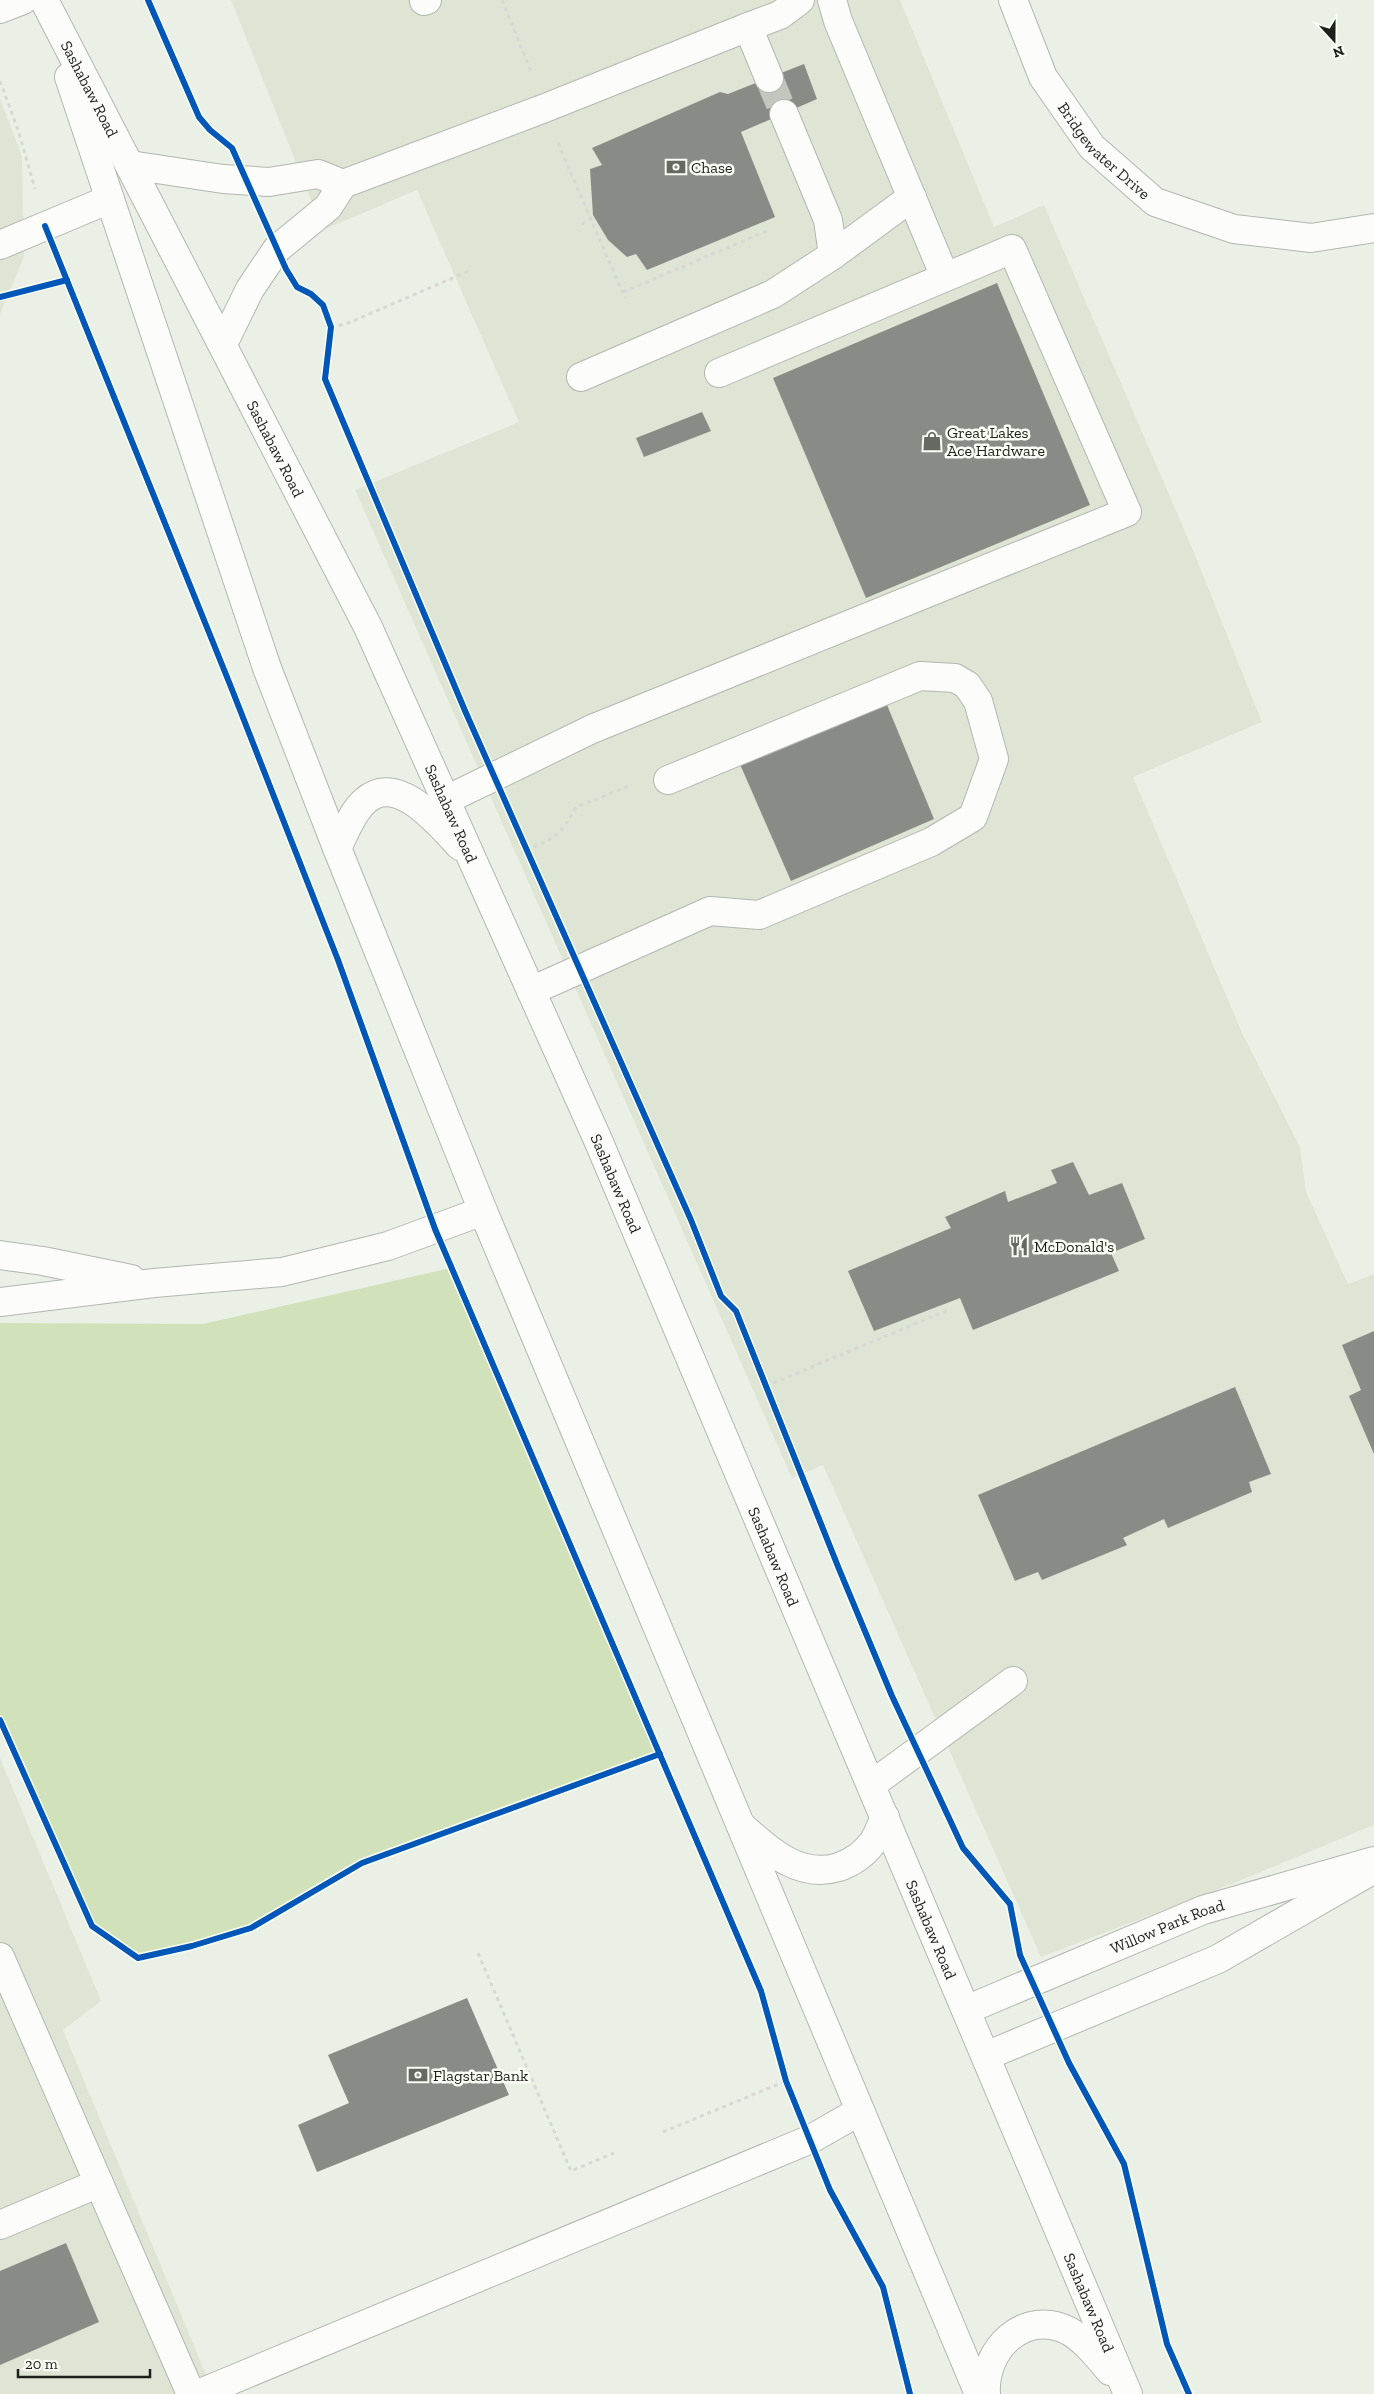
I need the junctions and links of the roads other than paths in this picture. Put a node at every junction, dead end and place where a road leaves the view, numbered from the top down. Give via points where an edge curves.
1 (23, 0) edge
2 (44, 0) edge
3 (800, 0) edge
4 (832, 0) edge
5 (1013, 0) edge
6 (0, 9) edge
7 (748, 27) junction
8 (769, 78) tunnel mouth
9 (784, 114) tunnel mouth
10 (130, 166) junction
11 (343, 184) junction
12 (912, 197) junction
13 (110, 199) junction
14 (1374, 228) edge
15 (0, 245) edge
16 (833, 255) junction
17 (945, 277) junction
18 (223, 344) junction
19 (719, 373) dead end
20 (581, 377) dead end
21 (668, 780) dead end
22 (446, 800) junction
23 (337, 848) junction
24 (472, 857) junction
25 (531, 991) junction
26 (483, 1212) junction
27 (0, 1255) edge
28 (154, 1283) junction
29 (0, 1302) edge
30 (1013, 1681) dead end
31 (871, 1785) junction
32 (885, 1817) junction
33 (741, 1825) junction
34 (1374, 1861) edge
35 (1374, 1870) edge
36 (0, 1957) edge
37 (966, 2010) junction
38 (986, 2056) junction
39 (860, 2111) junction
40 (99, 2183) junction
41 (0, 2225) edge
42 (1127, 2392) edge
43 (191, 2394) edge
44 (198, 2394) edge
45 (978, 2394) edge
46 (986, 2394) edge

1 - 6 main road
2 - 10 main road, Sashabaw Road
2 - 13 main road, Sashabaw Road
3 - 7 main road via 780,15
4 - 12 main road
5 - 14 main road, Bridgewater Drive via 1043,77 1092,147 1155,202 1234,229 1311,238
7 - 8 main road
7 - 11 main road
9 - 16 main road via 828,220
10 - 11 main road via 268,182 318,174
10 - 18 main road, Sashabaw Road
11 - 18 main road via 328,207 276,249 250,289
12 - 16 main road
12 - 17 main road
13 - 15 main road
13 - 23 main road, Sashabaw Road via 267,668
16 - 20 main road via 773,294
17 - 19 main road
17 - 22 main road via 1012,249 1126,512 592,728
18 - 22 main road, Sashabaw Road via 368,627
21 - 25 main road via 920,676 955,678 966,685 978,701 994,759 973,817 931,842 759,915 710,911
22 - 24 main road, Sashabaw Road
23 - 24 main road via 364,801 382,792 391,792 412,800 424,809
23 - 26 main road, Sashabaw Road
24 - 25 main road, Sashabaw Road
25 - 31 main road, Sashabaw Road
26 - 28 main road via 388,1246 282,1272
26 - 33 main road, Sashabaw Road
27 - 28 main road
28 - 29 main road
30 - 31 main road
31 - 32 main road, Sashabaw Road
32 - 33 main road via 874,1841 862,1854 847,1864 818,1870 802,1868 787,1861 766,1848
32 - 37 main road, Sashabaw Road
33 - 39 main road, Sashabaw Road
34 - 37 main road, Willow Park Road via 1203,1910
35 - 38 main road via 1218,1959
36 - 40 main road
37 - 38 main road, Sashabaw Road
38 - 42 main road, Sashabaw Road
39 - 44 main road via 811,2139
39 - 45 main road, Sashabaw Road
40 - 41 main road
40 - 43 main road
42 - 46 main road via 1084,2342 1068,2331 1046,2326 1020,2331 995,2352 988,2366

